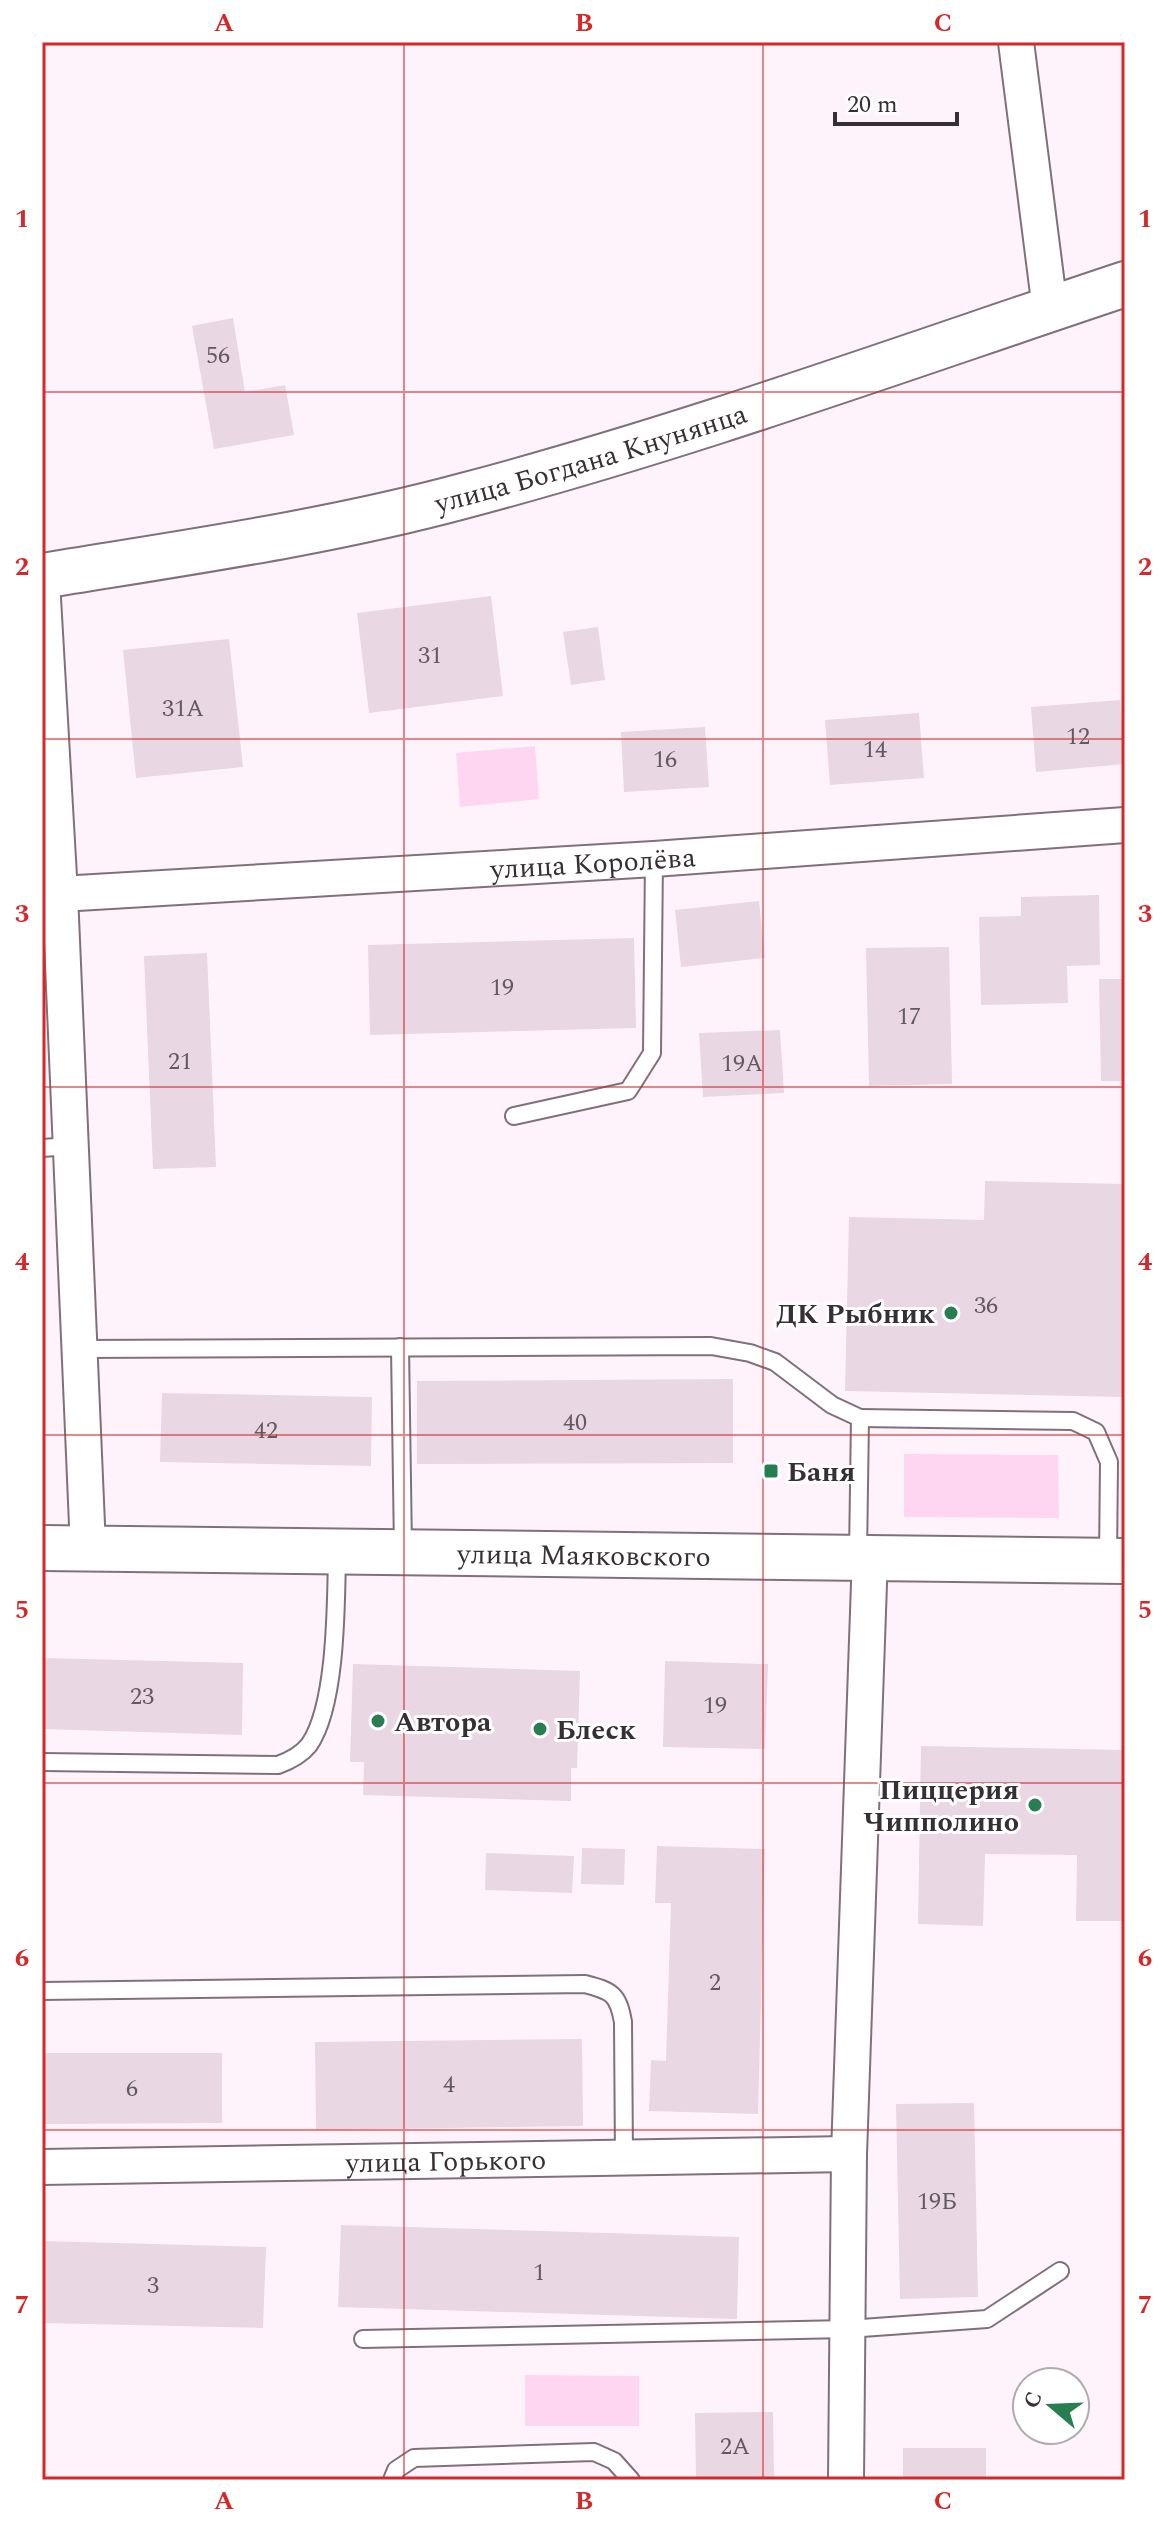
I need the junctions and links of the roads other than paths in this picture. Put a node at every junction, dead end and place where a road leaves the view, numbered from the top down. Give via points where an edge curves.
1 (1016, 42) edge
2 (1125, 284) edge
3 (1050, 309) junction
4 (42, 578) edge
5 (1125, 825) edge
6 (654, 859) junction
7 (60, 894) junction
8 (514, 1116) dead end
9 (56, 1147) edge
10 (400, 1347) junction
11 (79, 1349) junction
12 (860, 1418) junction
13 (42, 1548) edge
14 (88, 1548) junction
15 (337, 1550) junction
16 (403, 1551) junction
17 (864, 1555) junction
18 (1116, 1561) edge
19 (42, 1762) edge
20 (42, 1991) edge
21 (849, 2154) junction
22 (624, 2159) junction
23 (42, 2167) edge
24 (1060, 2271) dead end
25 (848, 2329) junction
26 (363, 2339) dead end
27 (392, 2480) edge
28 (631, 2480) edge
29 (846, 2480) edge

1 - 3 street
2 - 3 main road, улица Богдана Кнунянца
3 - 4 main road, улица Богдана Кнунянца via 460,497
4 - 7 street
5 - 6 street, улица Королёва
6 - 7 street, улица Королёва
6 - 8 lane via 652,1053 628,1091
7 - 9 street
9 - 11 street
10 - 11 lane
10 - 12 lane via 711,1346 775,1362 832,1405
10 - 16 lane
11 - 14 street
12 - 17 lane
12 - 18 lane via 1073,1421 1096,1432 1109,1462
13 - 14 main road, улица Маяковского
14 - 15 main road, улица Маяковского
15 - 16 main road, улица Маяковского
15 - 19 lane via 336,1627 319,1724 308,1747 292,1760 278,1765
16 - 17 main road, улица Маяковского
17 - 18 main road, улица Маяковского
17 - 21 street
20 - 22 lane via 585,1984 607,1989 619,2002 623,2022
21 - 22 street, улица Горького
21 - 25 street
22 - 23 street, улица Горького
24 - 25 lane via 987,2319
25 - 26 lane
25 - 29 street
27 - 28 lane via 396,2470 414,2458 594,2452 614,2461

